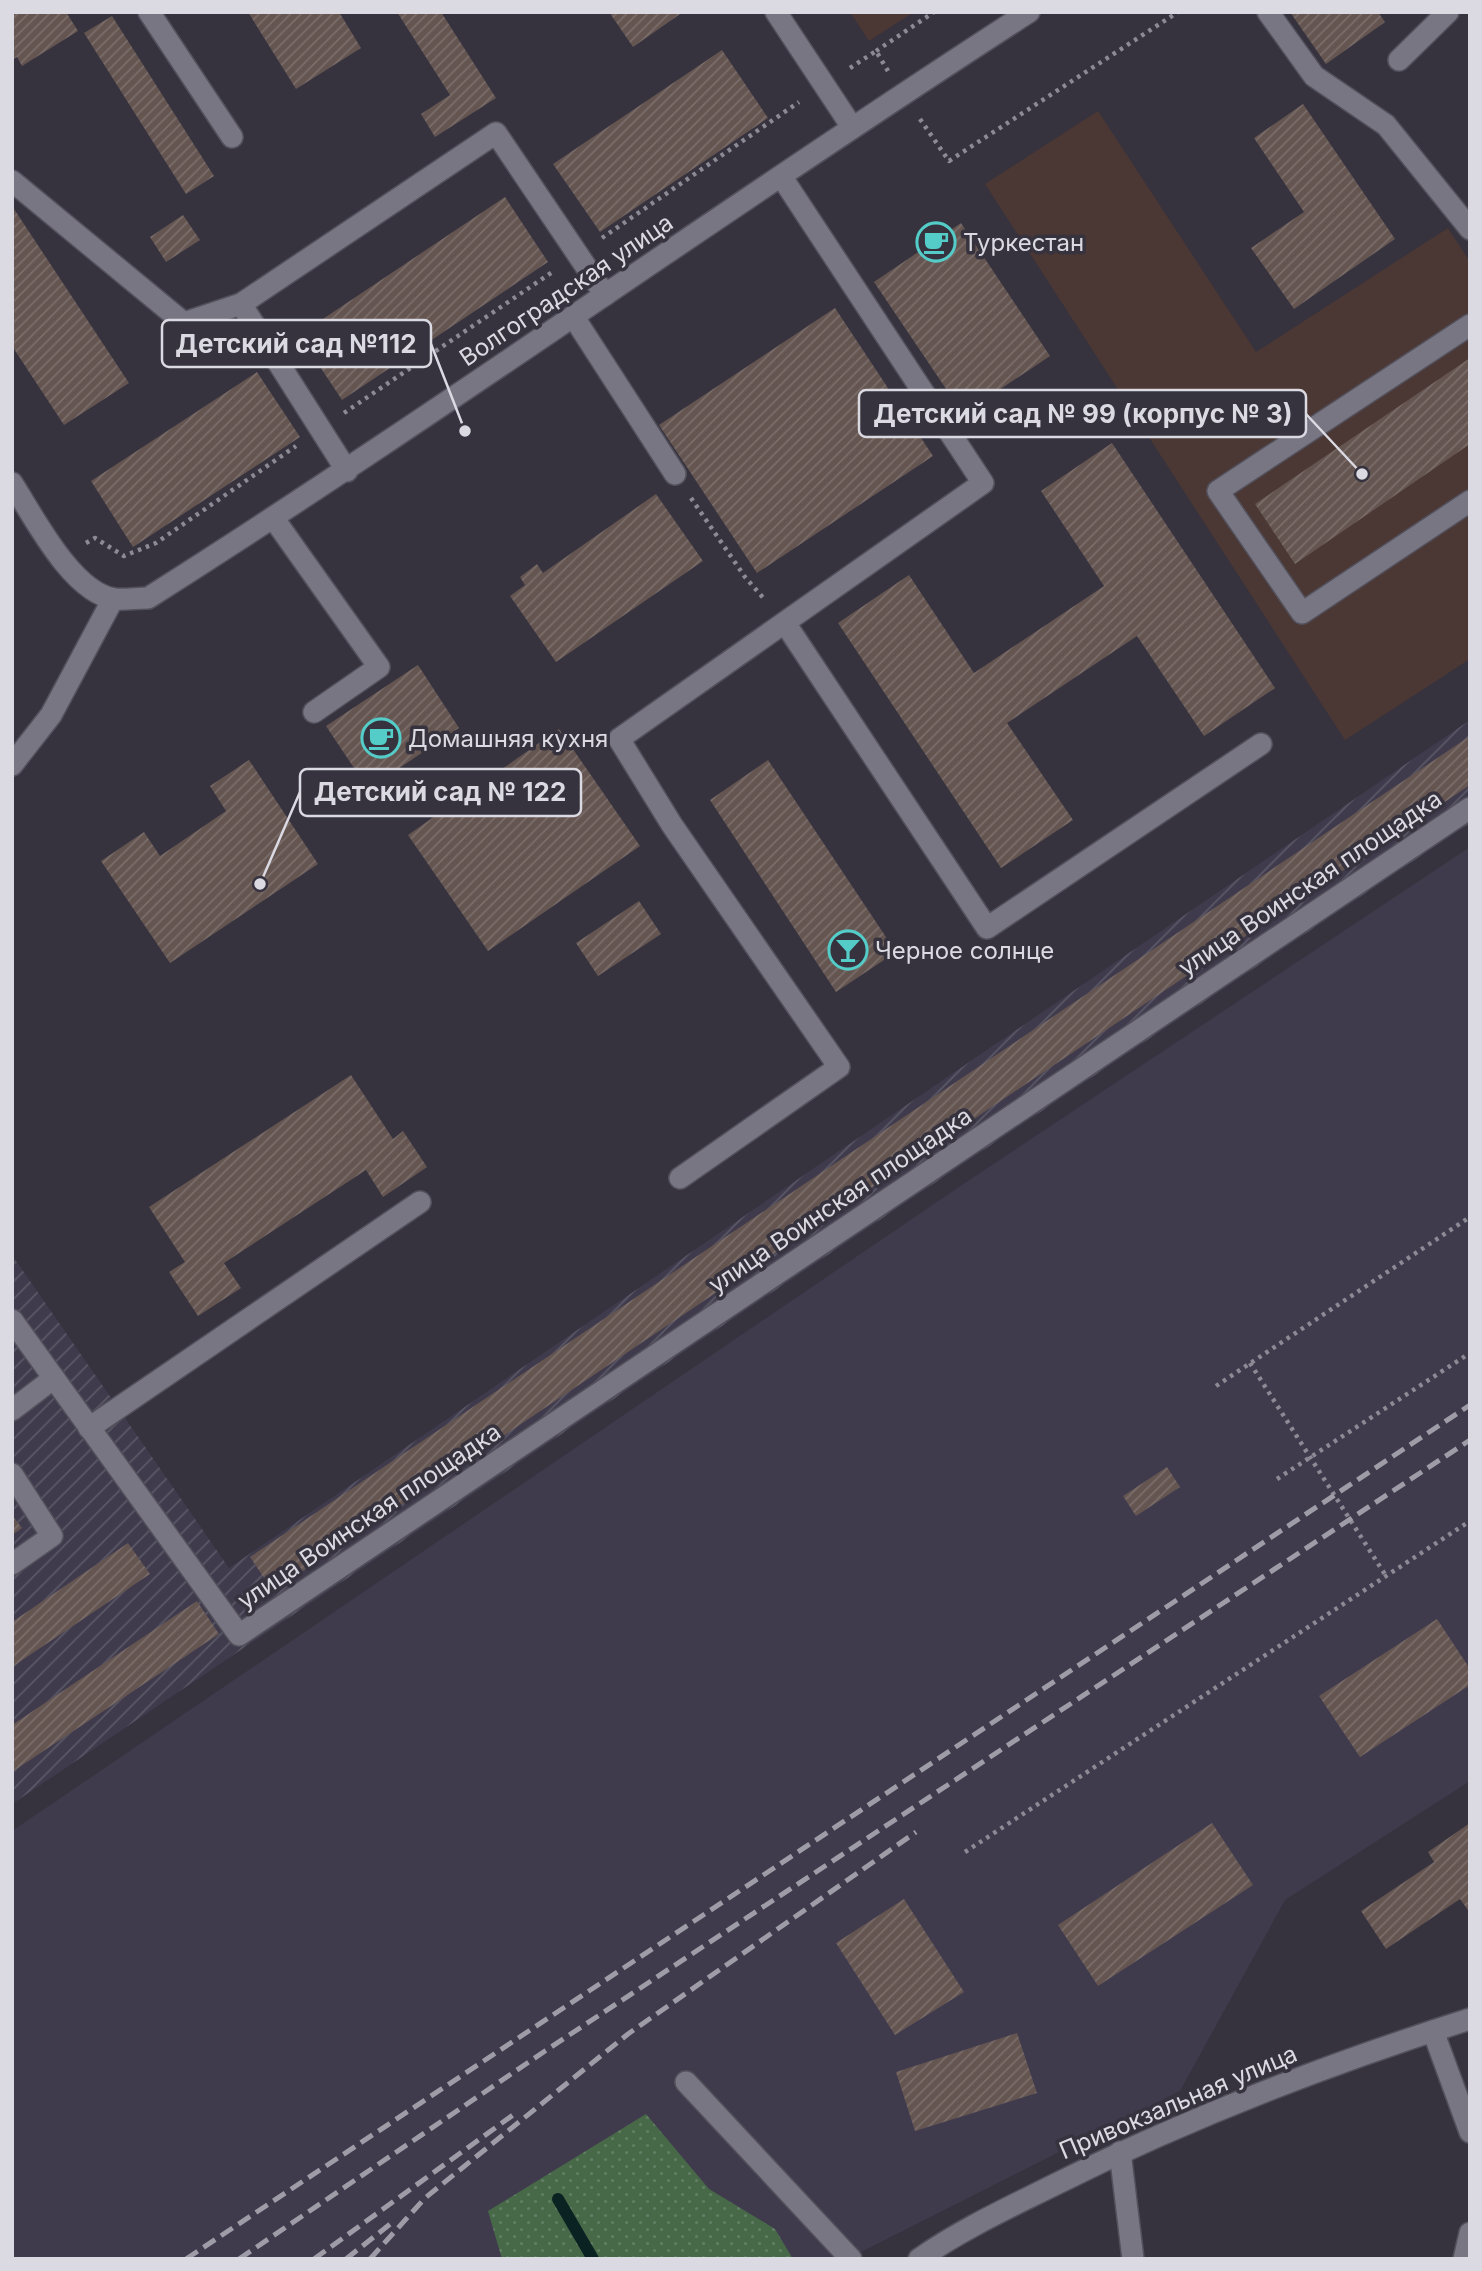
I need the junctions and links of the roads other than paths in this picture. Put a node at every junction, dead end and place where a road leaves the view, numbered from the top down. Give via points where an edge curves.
1 (149, 12) edge
2 (776, 12) edge
3 (1029, 12) edge
4 (1268, 12) edge
5 (1448, 12) edge
6 (1399, 60) dead end
7 (852, 127) junction
8 (232, 138) dead end
9 (781, 176) junction
10 (12, 181) edge
11 (1470, 229) edge
12 (604, 295) junction
13 (241, 304) junction
14 (573, 316) junction
15 (1470, 325) edge
16 (347, 471) junction
17 (676, 474) road end
18 (12, 483) edge
19 (1470, 501) edge
20 (274, 519) junction
21 (113, 599) junction
22 (785, 623) junction
23 (314, 712) dead end
24 (1261, 744) dead end
25 (12, 765) edge
26 (1470, 808) edge
27 (680, 1178) dead end
28 (419, 1202) dead end
29 (12, 1320) edge
30 (54, 1378) junction
31 (12, 1410) edge
32 (89, 1427) junction
33 (12, 1475) edge
34 (12, 1564) edge
35 (1470, 2020) edge
36 (1433, 2031) junction
37 (686, 2082) dead end
38 (1470, 2132) edge
39 (1120, 2152) junction
40 (1470, 2233) edge
41 (851, 2259) edge
42 (919, 2259) edge
43 (1133, 2259) edge
44 (1464, 2259) edge

1 - 8 street
2 - 7 street
3 - 7 street, Волгоградская улица
4 - 11 street via 1314,76 1386,125
5 - 6 street
7 - 9 street, Волгоградская улица
9 - 12 street, Волгоградская улица
9 - 22 street via 984,482
10 - 13 street via 184,323
12 - 13 street via 496,134
12 - 14 street, Волгоградская улица
13 - 16 street
14 - 16 street, Волгоградская улица
14 - 17 street
15 - 19 street via 1217,491 1302,612
16 - 20 street, Волгоградская улица
18 - 21 street via 61,558 85,585
20 - 21 street, Волгоградская улица via 148,598
20 - 23 street via 379,667
21 - 25 street via 51,715
22 - 24 street via 988,928
22 - 27 street via 620,739 673,825 839,1067
26 - 32 street, улица Воинская площадка via 239,1635
28 - 32 street
29 - 30 street
30 - 31 street
30 - 32 street
33 - 34 street via 52,1536
35 - 36 street, Привокзальная улица
36 - 38 street
36 - 39 street, Привокзальная улица via 1350,2057
37 - 41 street
39 - 42 street, Привокзальная улица via 953,2235
39 - 43 street
40 - 44 street

